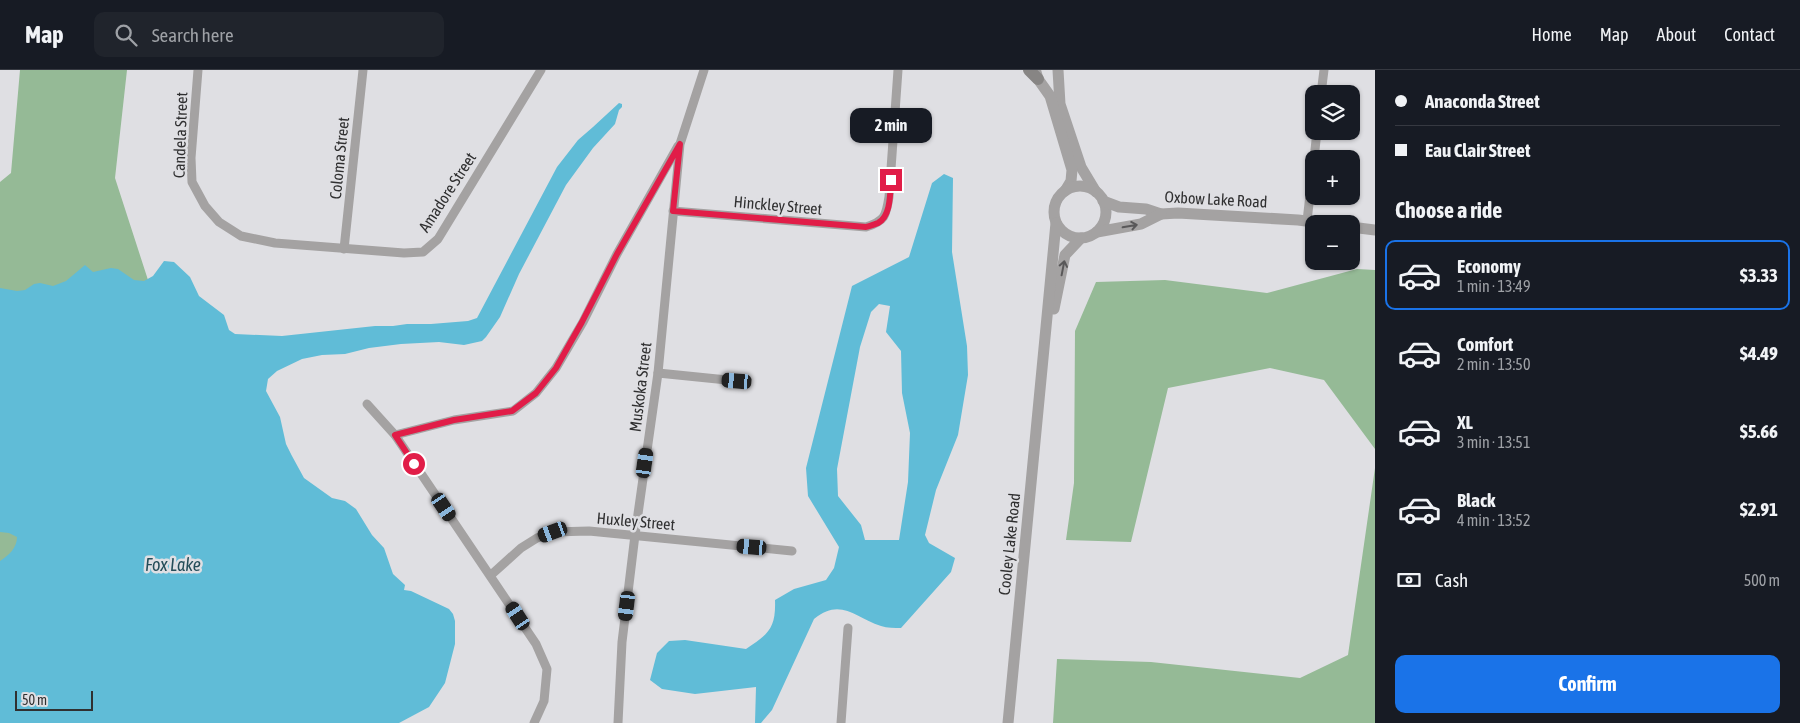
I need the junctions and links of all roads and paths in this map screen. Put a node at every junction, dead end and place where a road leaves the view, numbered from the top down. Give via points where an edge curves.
1 (198, 70) edge
2 (363, 70) edge
3 (540, 70) edge
4 (704, 70) edge
5 (898, 70) edge
6 (1058, 70) edge
7 (1324, 70) edge
8 (1034, 73) edge
9 (1323, 85) edge
10 (680, 144) junction
11 (1065, 191) junction
12 (1096, 192) junction
13 (1103, 201) junction
14 (673, 211) junction
15 (1161, 214) junction
16 (1305, 221) edge
17 (219, 222) joint
18 (1056, 223) junction
19 (1360, 228) edge
20 (1375, 230) edge
21 (1096, 232) junction
22 (1081, 238) junction
23 (344, 249) junction
24 (1043, 368) junction
25 (658, 374) junction
26 (737, 381) dead end
27 (367, 404) dead end
28 (395, 435) junction
29 (635, 535) junction
30 (792, 551) dead end
31 (490, 575) junction
32 (848, 628) dead end
33 (534, 723) edge
34 (618, 723) edge
35 (842, 723) edge
36 (1008, 723) edge

1 - 17 street, Candela Street via 192,182 204,206
2 - 23 street, Coloma Street
3 - 23 street, Amadore Street via 438,239 423,252
4 - 10 street, Muskoka Street
5 - 14 street, Hinckley Street via 889,197 887,211 879,223 866,227
6 - 12 street via 1060,104 1081,167
7 - 9 street
8 - 11 street via 1050,96 1072,170 1071,181
10 - 14 street, Muskoka Street
10 - 28 street, Muskoka Street via 570,344 536,393 512,411 454,420
11 - 12 street via 1080,186
11 - 18 street via 1055,205
12 - 13 street
13 - 15 street, Oxbow Lake Road
13 - 21 street via 1106,214
14 - 25 street, Muskoka Street
15 - 16 street, Oxbow Lake Road
21 -> 15 street via 1141,224
17 - 23 street, Amadore Street via 241,236 275,243
18 - 22 street via 1068,235
18 - 24 street, Cooley Lake Road
19 - 20 street
21 - 22 street
24 -> 22 street, Cooley Lake Road via 1065,255
24 - 36 street, Cooley Lake Road
25 - 26 street
25 - 29 street, Muskoka Street
27 - 28 street
28 - 31 street
29 - 30 street, Huxley Street
29 - 31 street, Huxley Street via 553,532 521,548
29 - 34 street, Muskoka Street via 622,642
31 - 33 street via 536,644 547,669 544,701
32 - 35 street

